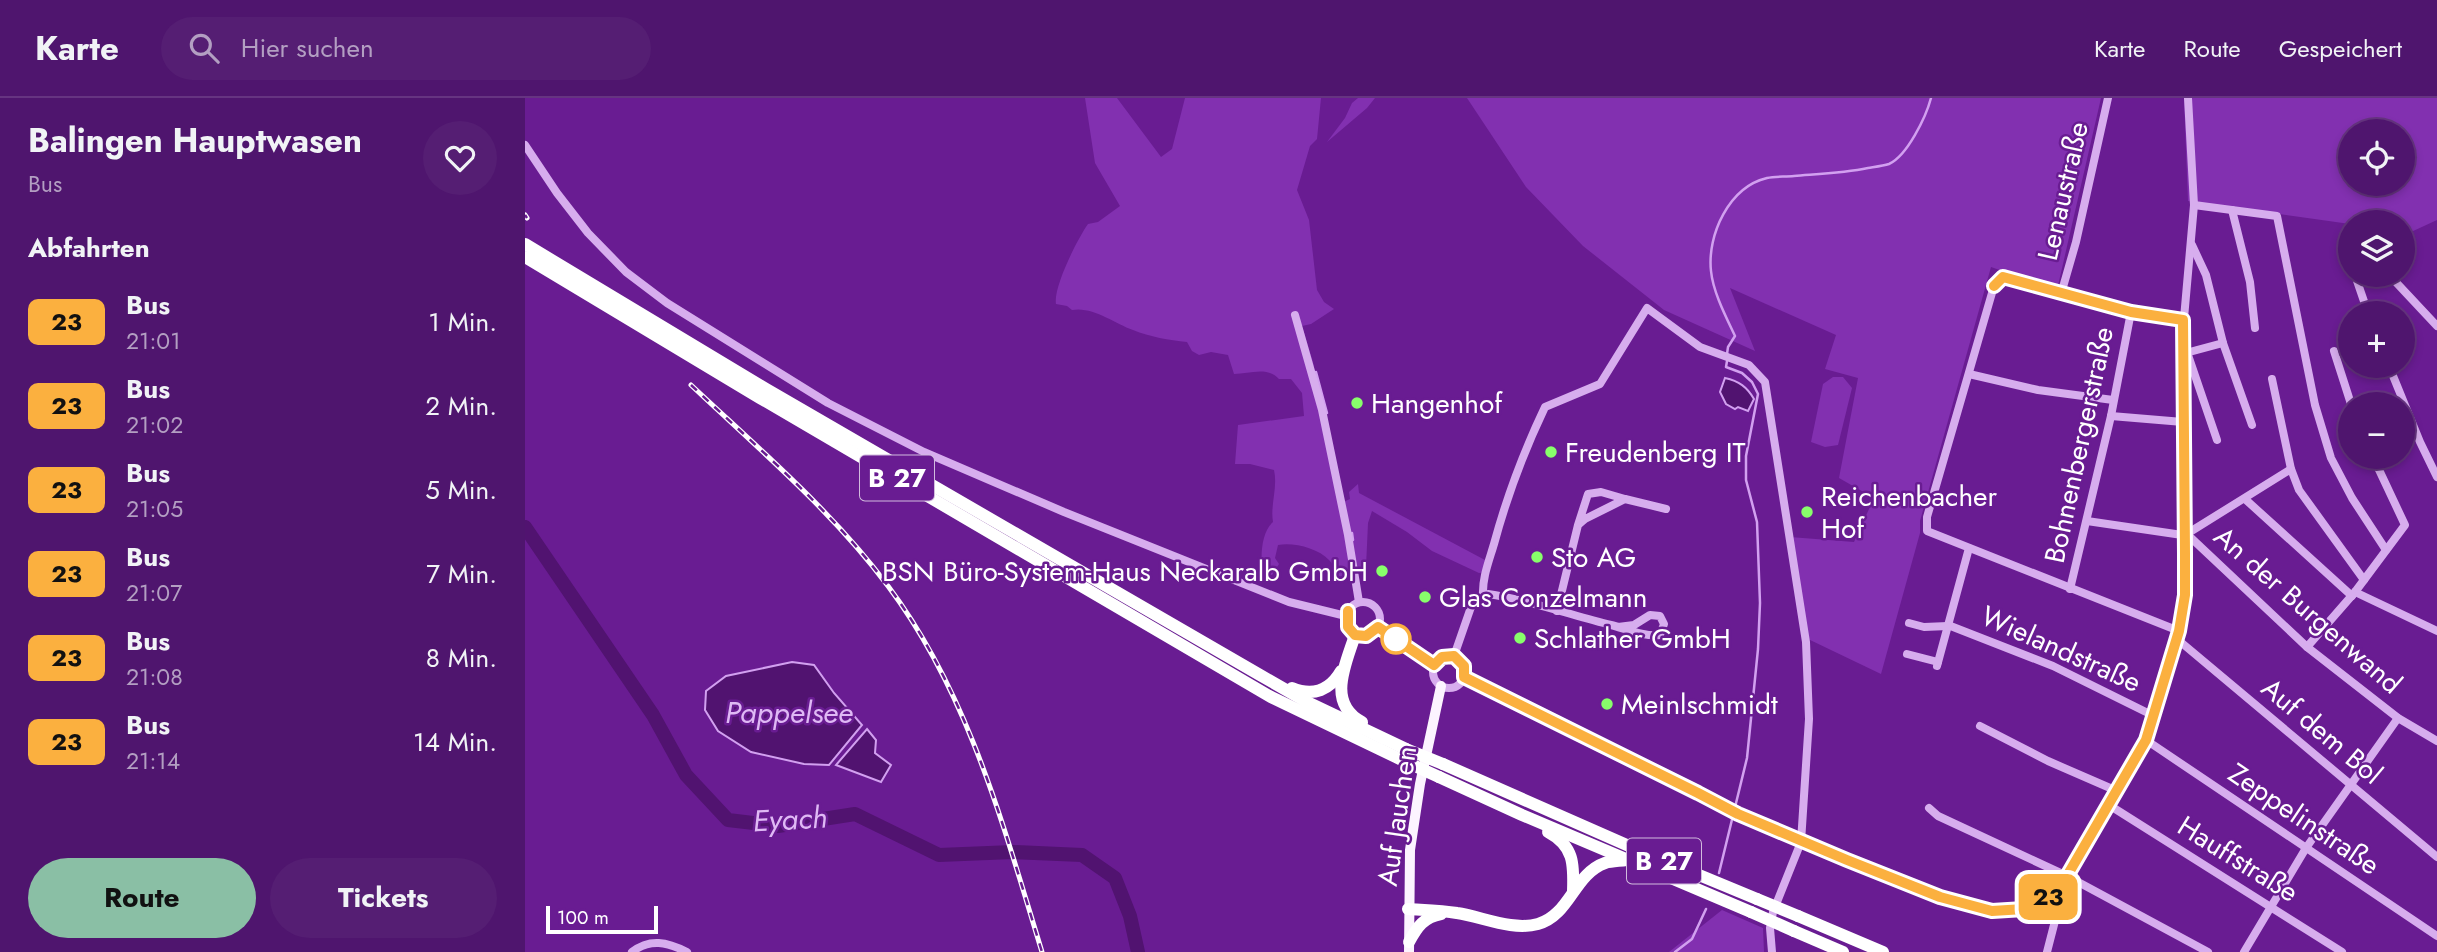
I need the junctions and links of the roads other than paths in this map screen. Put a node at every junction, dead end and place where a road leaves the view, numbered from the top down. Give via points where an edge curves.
1 (2108, 98) edge
2 (2188, 98) edge
3 (525, 145) edge
4 (2194, 205) junction
5 (2232, 210) junction
6 (525, 244) edge
7 (2192, 245) junction
8 (525, 257) edge
9 (2400, 287) edge
10 (2061, 294) junction
11 (2131, 312) junction
12 (1295, 315) dead end
13 (2183, 320) junction
14 (2437, 326) edge
15 (2255, 328) dead end
16 (2223, 343) junction
17 (2334, 351) dead end
18 (2185, 353) junction
19 (1969, 374) junction
20 (2394, 378) edge
21 (2272, 379) dead end
22 (2347, 392) edge
23 (2113, 400) junction
24 (2111, 416) junction
25 (2183, 422) junction
26 (2252, 425) dead end
27 (2217, 439) dead end
28 (2379, 469) edge
29 (2291, 470) junction
30 (2437, 477) edge
31 (1625, 499) junction
32 (2245, 499) junction
33 (1666, 509) dead end
34 (2087, 521) junction
35 (1578, 525) junction
36 (2185, 535) junction
37 (1969, 548) junction
38 (2386, 550) junction
39 (2364, 580) junction
40 (2070, 589) junction
41 (2353, 594) junction
42 (1483, 596) junction
43 (1359, 602) junction
44 (1557, 611) junction
45 (1346, 616) junction
46 (1909, 623) dead end
47 (1948, 626) junction
48 (1378, 627) junction
49 (1618, 627) junction
50 (2437, 631) edge
51 (1355, 635) junction
52 (2178, 635) junction
53 (2307, 647) junction
54 (1907, 654) dead end
55 (1454, 656) junction
56 (1347, 662) junction
57 (1434, 665) junction
58 (1260, 675) junction
59 (1464, 677) junction
60 (1441, 686) junction
61 (2154, 716) junction
62 (2398, 718) junction
63 (1980, 726) dead end
64 (2146, 740) junction
65 (1391, 741) junction
66 (2437, 741) edge
67 (1404, 755) junction
68 (1441, 770) junction
69 (2350, 785) junction
70 (2117, 791) junction
71 (2109, 805) junction
72 (1929, 808) dead end
73 (1522, 815) junction
74 (1801, 842) junction
75 (2306, 848) junction
76 (2437, 857) edge
77 (1627, 859) junction
78 (2067, 876) junction
79 (1573, 892) junction
80 (2049, 896) junction
81 (2273, 907) junction
82 (1408, 909) junction
83 (1455, 912) junction
84 (2437, 936) edge
85 (1409, 947) edge
86 (632, 952) edge
87 (687, 952) edge
88 (1772, 952) edge
89 (1843, 952) edge
90 (1883, 952) edge
91 (2047, 952) edge
92 (2208, 952) edge
93 (2244, 952) edge
94 (2342, 952) edge

1 - 10 street, Lenaustraße
2 - 4 street
3 - 45 street via 588,233 626,272 667,303 828,402 925,452 1064,512 1289,603
4 - 5 street
4 - 7 street
5 - 15 street via 2250,282
5 - 38 street via 2277,216 2315,405 2331,458
6 - 58 highway, B 27
7 - 13 street
7 - 16 street via 2206,275
8 - 67 highway, B 27 via 1271,697
9 - 14 street
10 - 11 street
10 - 19 street via 2003,277 1994,286
11 - 13 street
11 - 23 street, Bohnenbergerstraße
12 - 43 street via 1322,410
13 - 18 street
16 - 18 street
16 - 26 street
17 - 22 street
18 - 25 street
18 - 27 street
19 - 23 street
19 - 37 street, Auf dem Bol via 1927,517 1927,531
20 - 30 street
21 - 29 street
23 - 24 street, Bohnenbergerstraße
24 - 25 street
24 - 34 street, Bohnenbergerstraße
25 - 36 street
28 - 38 street via 2405,524
29 - 32 street
29 - 39 street via 2299,490
31 - 33 street
31 - 35 street
31 - 35 street via 1601,492 1588,494
32 - 36 street
32 - 41 street
34 - 36 street
34 - 40 street, Bohnenbergerstraße
35 - 44 street
36 - 52 street via 2185,595
36 - 53 street, An der Burgenwand
37 - 40 street, Auf dem Bol
37 - 47 street
38 - 39 street
39 - 41 street
40 - 52 street, Auf dem Bol
41 - 50 street
41 - 53 street
42 - 44 street
42 - 55 street via 1471,607
42 - 74 street via 1503,509 1545,407 1600,384 1647,308 1700,347 1749,365 1765,382 1806,642 1809,719
43 - 45 street
43 - 48 street via 1370,603 1378,611
44 - 49 street
45 - 51 street
46 - 47 street, Wielandstraße
47 - 54 street via 1938,664
47 - 61 street, Wielandstraße via 2053,666
48 - 51 street via 1366,636
48 - 57 street
49 - 49 street via 1653,636 1660,635 1664,624 1660,616 1650,615 1634,625
51 - 56 highway
52 - 61 street
52 - 69 street, Auf dem Bol
53 - 62 street, An der Burgenwand
55 - 57 street via 1442,657
55 - 59 street via 1464,666
56 - 58 highway via 1334,682 1318,692 1303,692
56 - 65 highway via 1341,697 1345,709
57 - 60 street via 1433,677
58 - 65 highway, B 27
59 - 60 street via 1455,687
59 - 74 street
60 - 82 main road, Auf Jauchen via 1410,850
61 - 64 street
62 - 66 street, An der Burgenwand
62 - 69 street
63 - 70 street
64 - 70 street
64 - 75 street, Zeppelinstraße
65 - 67 highway, B 27
67 - 68 highway, B 27, bridge
68 - 73 highway, B 27
68 - 90 highway, B 27, bridge
69 - 75 street
69 - 76 street, Auf dem Bol
70 - 71 street
71 - 78 street
71 - 81 street, Hauffstraße
72 - 78 street
73 - 77 highway, B 27
73 - 79 highway via 1565,845 1574,867
74 - 80 street via 1940,897 1992,911 2024,909
74 - 88 street via 1773,912
75 - 81 street
75 - 84 street, Zeppelinstraße
77 - 79 highway via 1604,863 1587,874
77 - 89 highway, B 27, bridge
78 - 80 street
78 - 92 street
79 - 83 highway via 1559,911 1538,924 1519,926
80 - 91 street via 2056,917
81 - 93 street
81 - 94 street, Hauffstraße
82 - 83 highway
82 - 85 main road, Auf Jauchen
83 - 85 highway via 1423,921
86 - 87 street via 653,942

